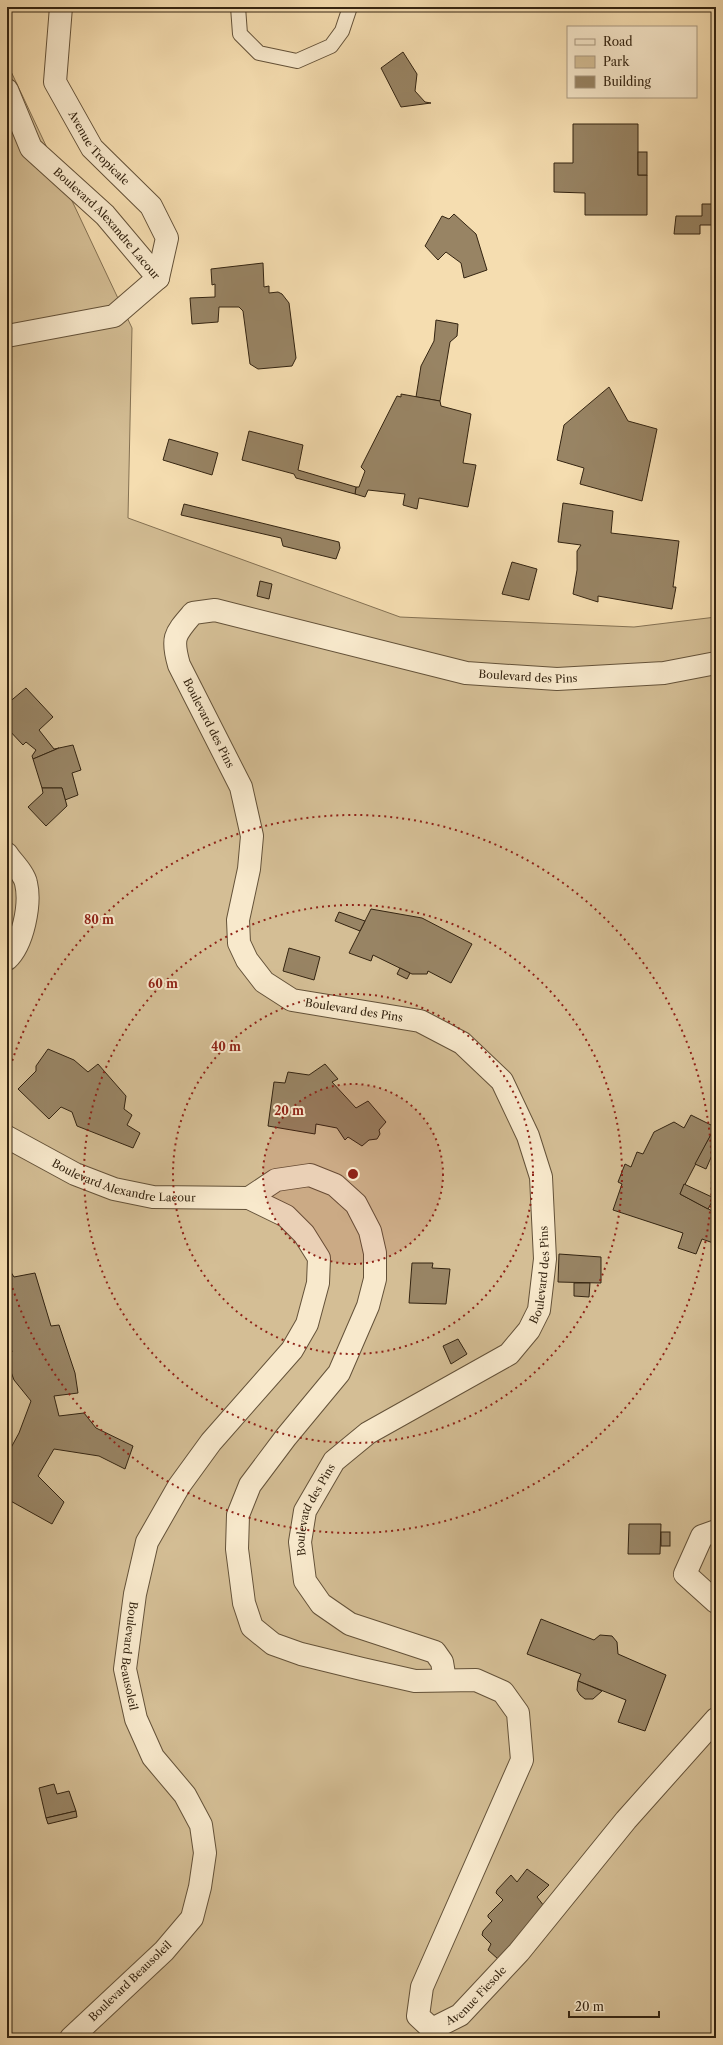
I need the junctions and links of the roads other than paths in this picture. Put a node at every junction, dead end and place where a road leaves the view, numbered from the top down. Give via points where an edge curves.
1 (60, 7) edge
2 (238, 7) edge
3 (350, 7) edge
4 (7, 90) edge
5 (158, 278) junction
6 (7, 336) edge
7 (716, 663) edge
8 (7, 854) edge
9 (7, 959) edge
10 (7, 1137) edge
11 (249, 1198) junction
12 (716, 1531) edge
13 (716, 1602) edge
14 (445, 1680) junction
15 (716, 1719) edge
16 (71, 2038) edge

1 - 5 street, Avenue Tropicale via 55,82 92,148 151,206 167,238
2 - 3 lane via 240,34 259,53 297,61 331,46 342,31
4 - 5 street, Boulevard Alexandre Lacour via 31,148 105,215
5 - 6 street, Boulevard Alexandre Lacour via 114,316
7 - 14 street, Boulevard des Pins via 664,673 550,678 466,673 215,610 193,613 177,632 174,648 179,665 241,787 252,836 249,869 238,920 239,943 247,960 264,982 292,1000 420,1021 462,1043 502,1080 528,1136 541,1177 545,1259 539,1310 529,1330 509,1354 368,1433 334,1461 305,1511 300,1542 305,1581 321,1604 350,1624 435,1652 442,1662
8 - 9 street via 26,882 27,915 14,953
10 - 11 street, Boulevard Alexandre Lacour via 75,1174 114,1189 153,1197
11 - 14 street via 276,1180 310,1175 335,1185 356,1204 370,1231 375,1253 375,1280 368,1306 339,1373 250,1485 238,1515 237,1549 244,1603 252,1627 273,1644 301,1654 415,1681
11 - 16 street, Boulevard Beausoleil via 286,1216 304,1234 319,1258 318,1283 307,1324 292,1350 211,1442 179,1486 147,1542 135,1594 125,1669 136,1719 153,1757 185,1795 202,1825 205,1852 200,1887 192,1918 164,1951
12 - 13 street via 702,1536 685,1574
14 - 15 street, Avenue Fiesole via 476,1680 503,1692 518,1713 522,1760 422,1987 418,2016 432,2029 460,2015 519,1952 626,1820

